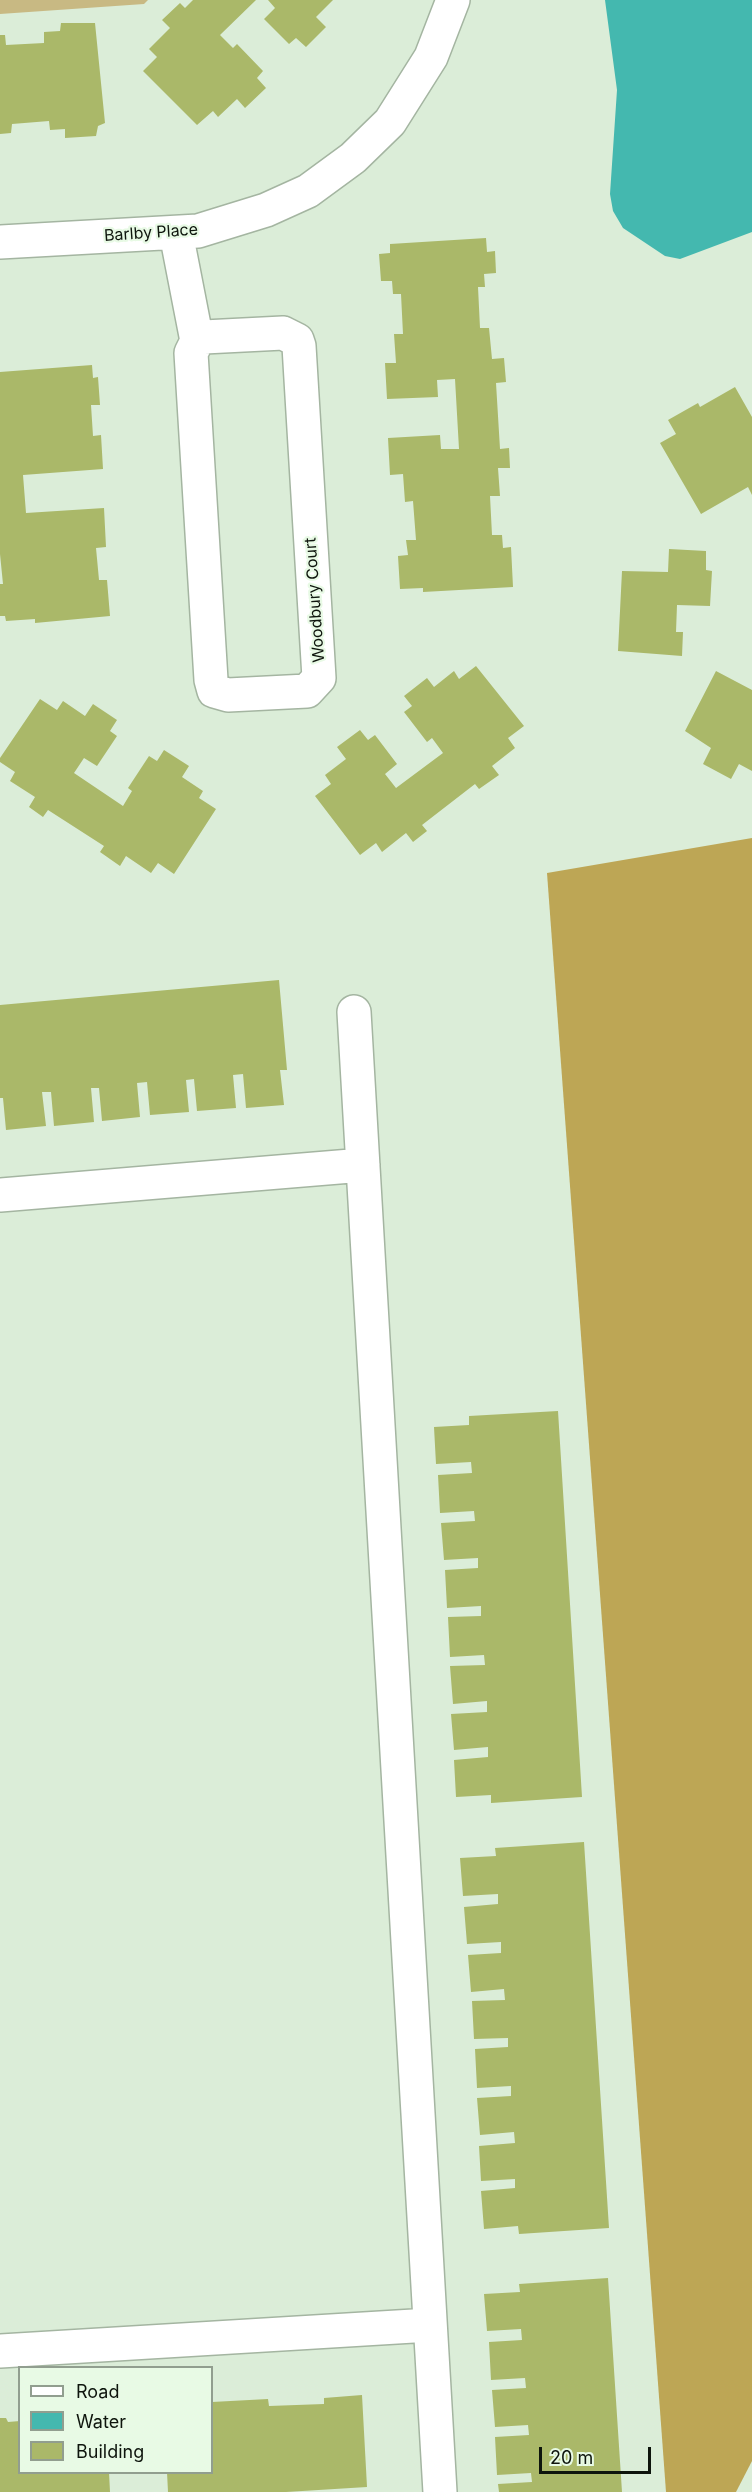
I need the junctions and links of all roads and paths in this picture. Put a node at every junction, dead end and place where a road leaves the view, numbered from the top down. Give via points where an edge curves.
1 (453, 0) edge
2 (176, 233) junction
3 (0, 242) edge
4 (197, 341) junction
5 (354, 1012) dead end
6 (363, 1165) junction
7 (0, 1195) edge
8 (430, 2325) junction
9 (0, 2351) edge
10 (440, 2492) edge

1 - 2 street, Barlby Place via 431,57 380,134 308,191 266,210 198,231
2 - 3 street, Barlby Place
2 - 4 street, Woodbury Court
4 - 4 street, Woodbury Court via 190,353 211,685 214,691 228,695 307,691 316,684 319,673 299,346 297,340 283,333
5 - 6 street
6 - 7 street
6 - 8 street
8 - 9 street
8 - 10 street

